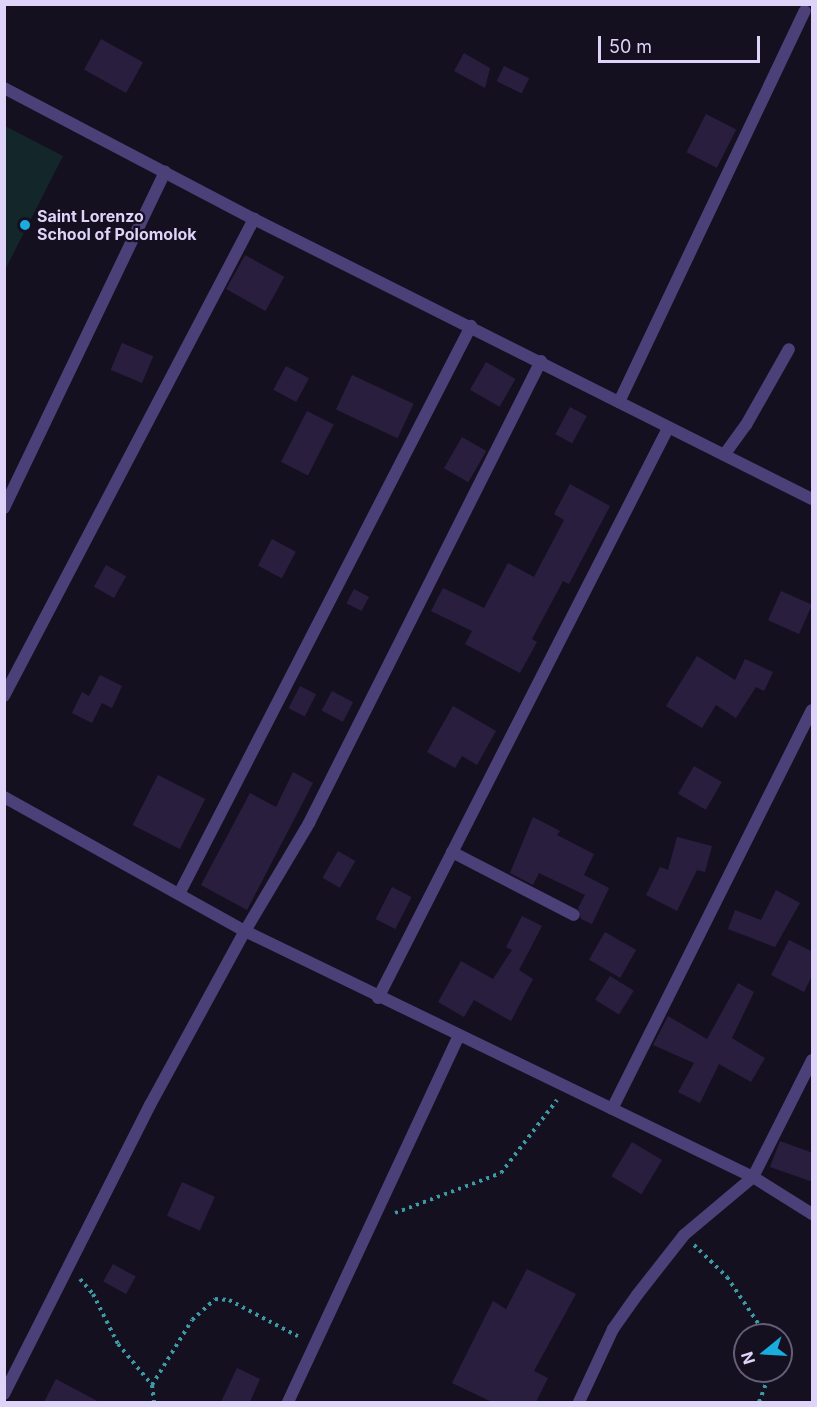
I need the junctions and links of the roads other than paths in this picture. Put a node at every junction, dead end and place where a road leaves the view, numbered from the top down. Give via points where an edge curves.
1 (805, 11) dead end
2 (4, 88) edge
3 (165, 172) junction
4 (254, 219) junction
5 (471, 326) junction
6 (789, 349) dead end
7 (541, 361) junction
8 (619, 402) junction
9 (668, 428) junction
10 (724, 455) junction
11 (813, 499) edge
12 (4, 508) edge
13 (4, 696) edge
14 (813, 710) edge
15 (4, 796) edge
16 (452, 852) junction
17 (179, 894) junction
18 (574, 915) dead end
19 (245, 931) junction
20 (378, 998) junction
21 (459, 1036) junction
22 (813, 1060) edge
23 (612, 1109) junction
24 (753, 1177) junction
25 (813, 1214) edge
26 (4, 1394) edge
27 (288, 1402) edge
28 (579, 1402) edge

1 - 8 street
2 - 3 street
3 - 4 street
3 - 12 street
4 - 5 street
4 - 13 street
5 - 7 street
5 - 17 street
6 - 10 street via 746,425
7 - 8 street
7 - 19 street via 309,823
8 - 9 street
9 - 10 street
9 - 16 street
10 - 11 street
14 - 23 street
15 - 17 street
16 - 18 street
16 - 20 street
17 - 19 street
19 - 20 street
19 - 26 street
20 - 21 street
21 - 23 street
21 - 27 street
22 - 24 street
23 - 24 street
24 - 25 street
24 - 28 street via 684,1235 613,1329

